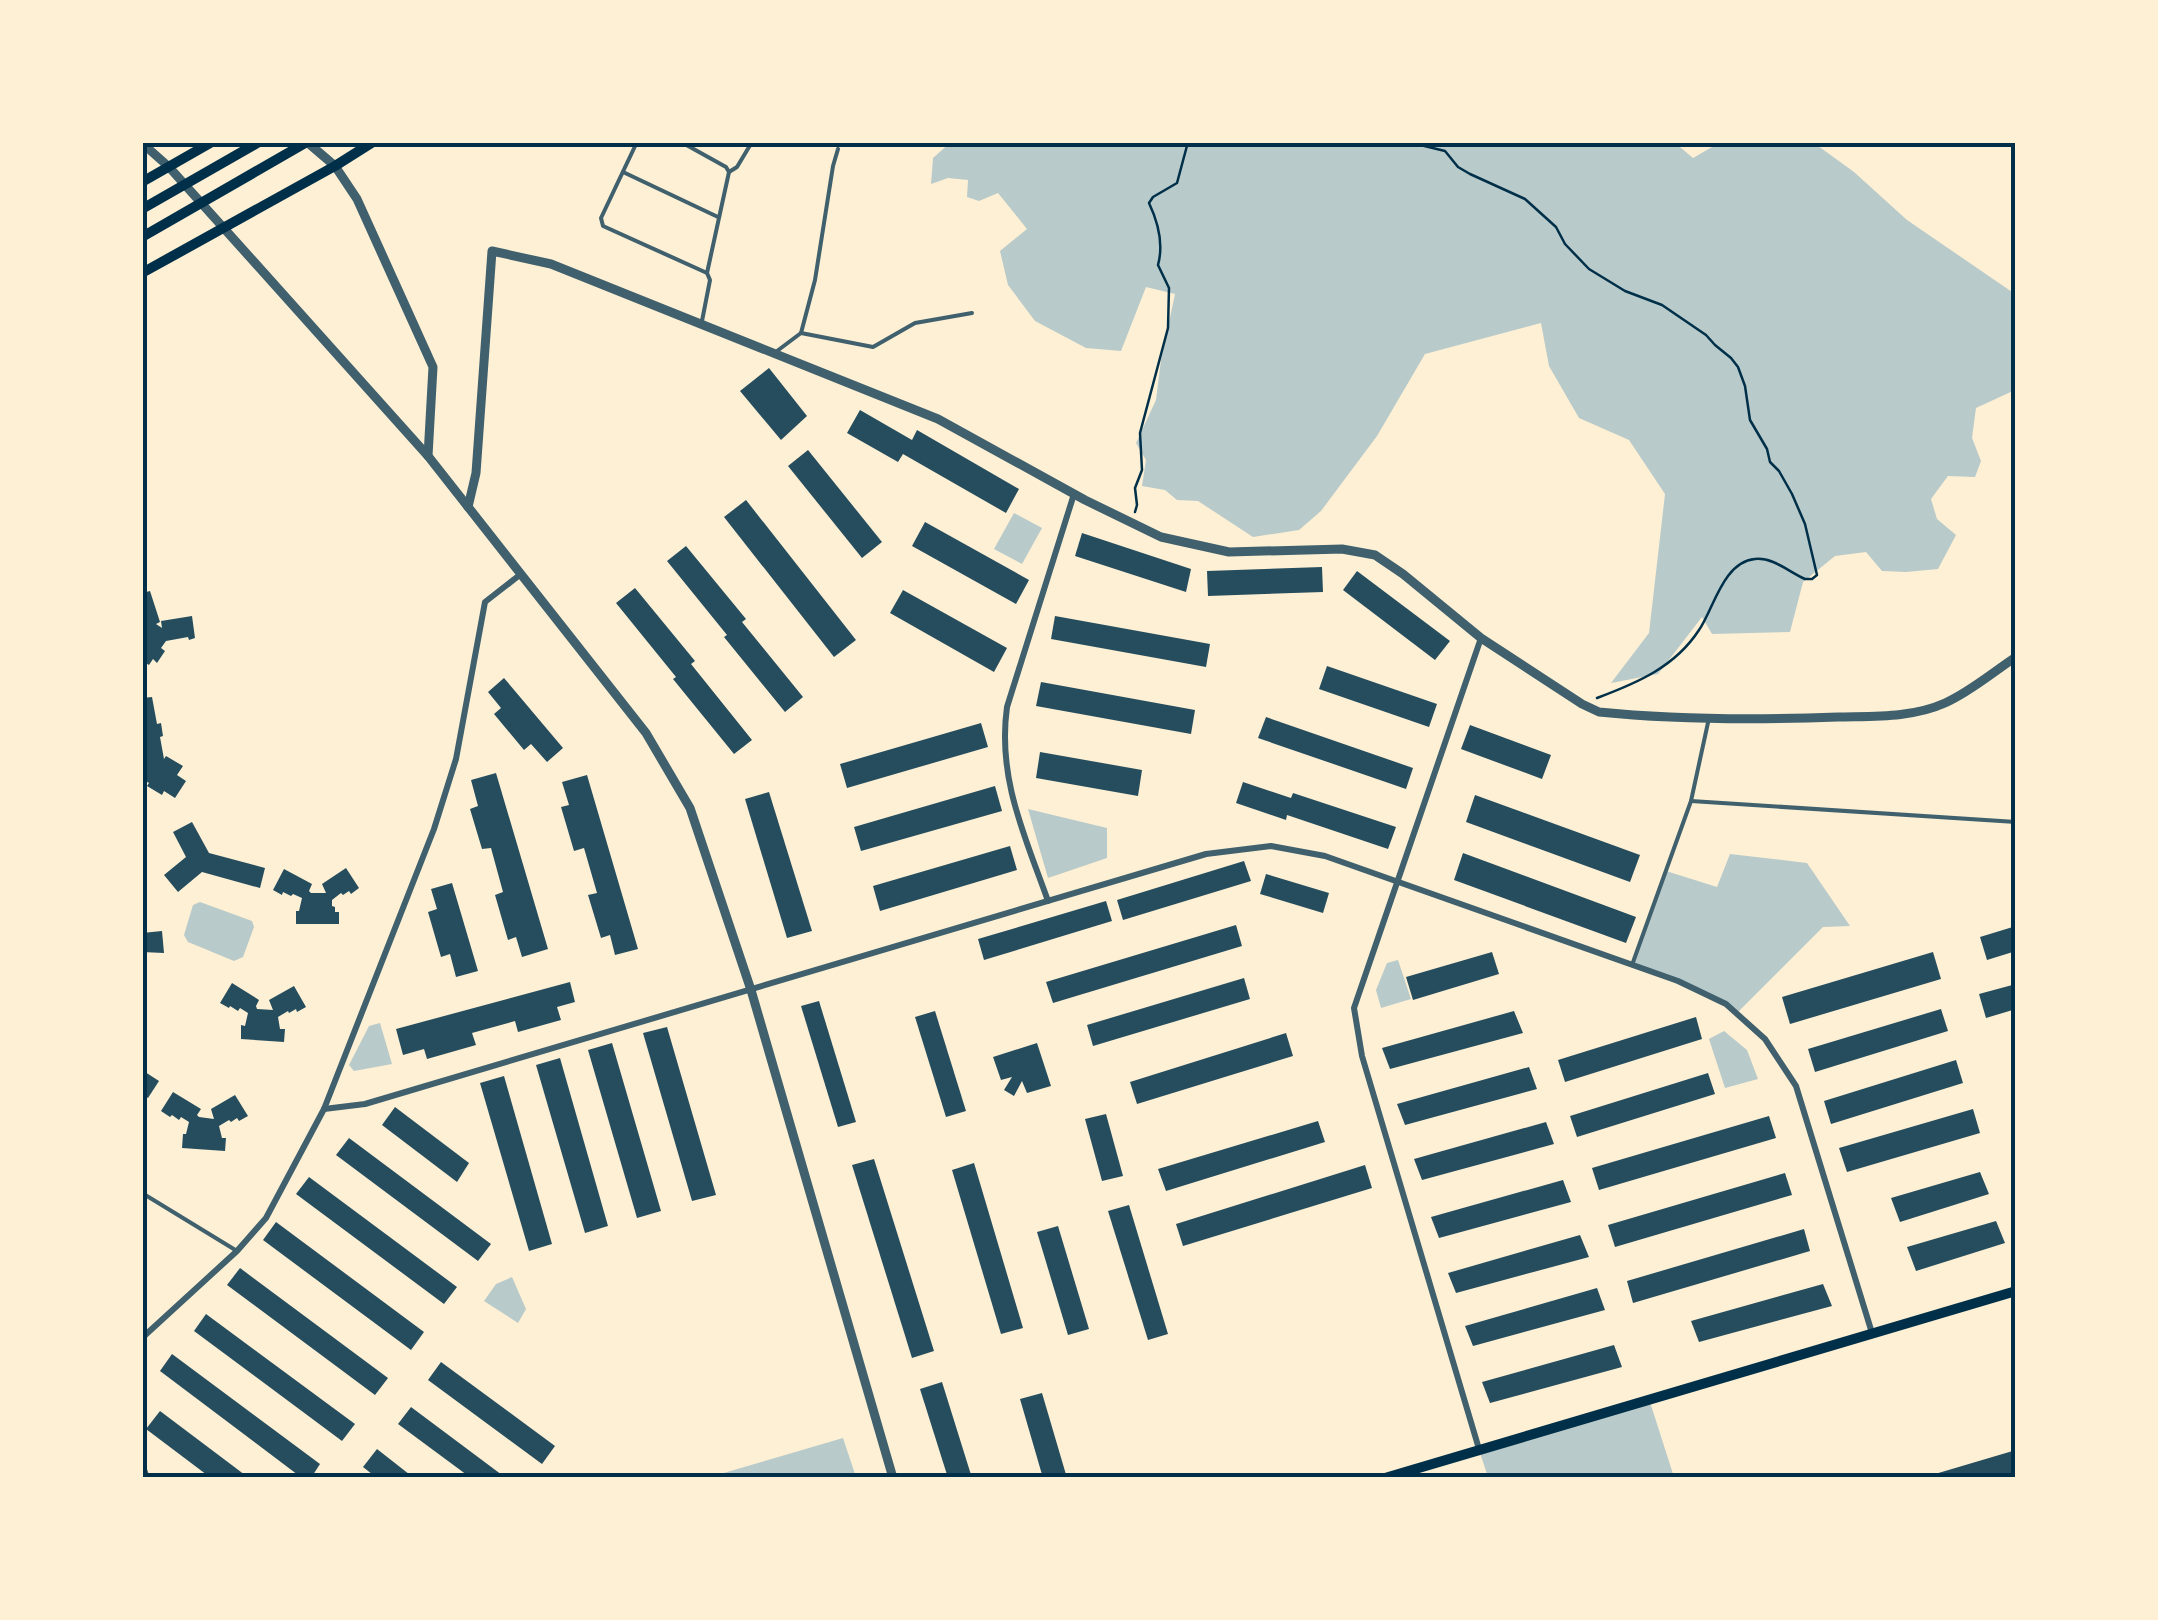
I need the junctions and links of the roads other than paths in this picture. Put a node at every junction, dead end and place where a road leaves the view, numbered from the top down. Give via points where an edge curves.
1 (212, 142) edge
2 (259, 142) edge
3 (307, 142) edge
4 (373, 142) edge
5 (637, 142) edge
6 (681, 142) edge
7 (752, 142) edge
8 (142, 143) edge
9 (838, 149) dead end
10 (169, 166) junction
11 (335, 166) junction
12 (623, 172) junction
13 (729, 172) junction
14 (142, 182) edge
15 (142, 209) edge
16 (719, 218) junction
17 (224, 228) junction
18 (142, 237) edge
19 (142, 273) edge
20 (707, 273) junction
21 (972, 312) dead end
22 (701, 325) junction
23 (801, 334) junction
24 (773, 354) junction
25 (428, 456) junction
26 (1074, 494) junction
27 (468, 507) junction
28 (522, 574) junction
29 (1482, 638) junction
30 (2016, 657) edge
31 (1709, 718) junction
32 (1691, 801) junction
33 (2016, 822) edge
34 (1396, 881) junction
35 (1048, 901) junction
36 (1632, 965) junction
37 (750, 990) junction
38 (324, 1110) junction
39 (144, 1197) edge
40 (236, 1251) junction
41 (2016, 1292) edge
42 (1872, 1334) junction
43 (142, 1338) edge
44 (1479, 1450) junction
45 (142, 1464) edge
46 (147, 1478) edge
47 (893, 1478) edge
48 (1384, 1478) edge

1 - 10 main road
2 - 15 main road
3 - 11 street
3 - 18 main road
4 - 11 main road
5 - 12 lane
6 - 13 lane
7 - 13 lane
8 - 10 street
9 - 23 lane
10 - 14 main road
10 - 17 street
11 - 17 main road
11 - 25 street via 357,199 433,367
12 - 16 lane
12 - 20 lane via 603,226
13 - 16 lane
16 - 20 lane
17 - 19 main road
17 - 25 street
20 - 22 lane
21 - 23 lane via 914,323 873,348
22 - 24 street
22 - 27 street via 552,264 492,252
23 - 24 lane
24 - 26 street via 938,420
25 - 27 street
26 - 29 street via 1161,537 1229,552 1375,555
26 - 35 street via 1003,734 1010,796
27 - 28 street
28 - 37 street via 646,733 690,808
28 - 38 street via 486,602 446,794
29 - 31 street via 1599,712
29 - 34 street
30 - 31 street via 1945,703 1919,711
31 - 32 lane
32 - 33 lane
32 - 36 lane
34 - 35 street via 1271,846 1206,854
34 - 36 street
34 - 44 street via 1354,1008 1356,1030
35 - 37 street
36 - 42 street via 1726,1004 1765,1039 1796,1086
37 - 38 street via 365,1104
37 - 47 street
38 - 40 street via 266,1218
39 - 40 lane
40 - 43 street
41 - 42 main road
42 - 44 main road
44 - 48 main road
45 - 46 street

